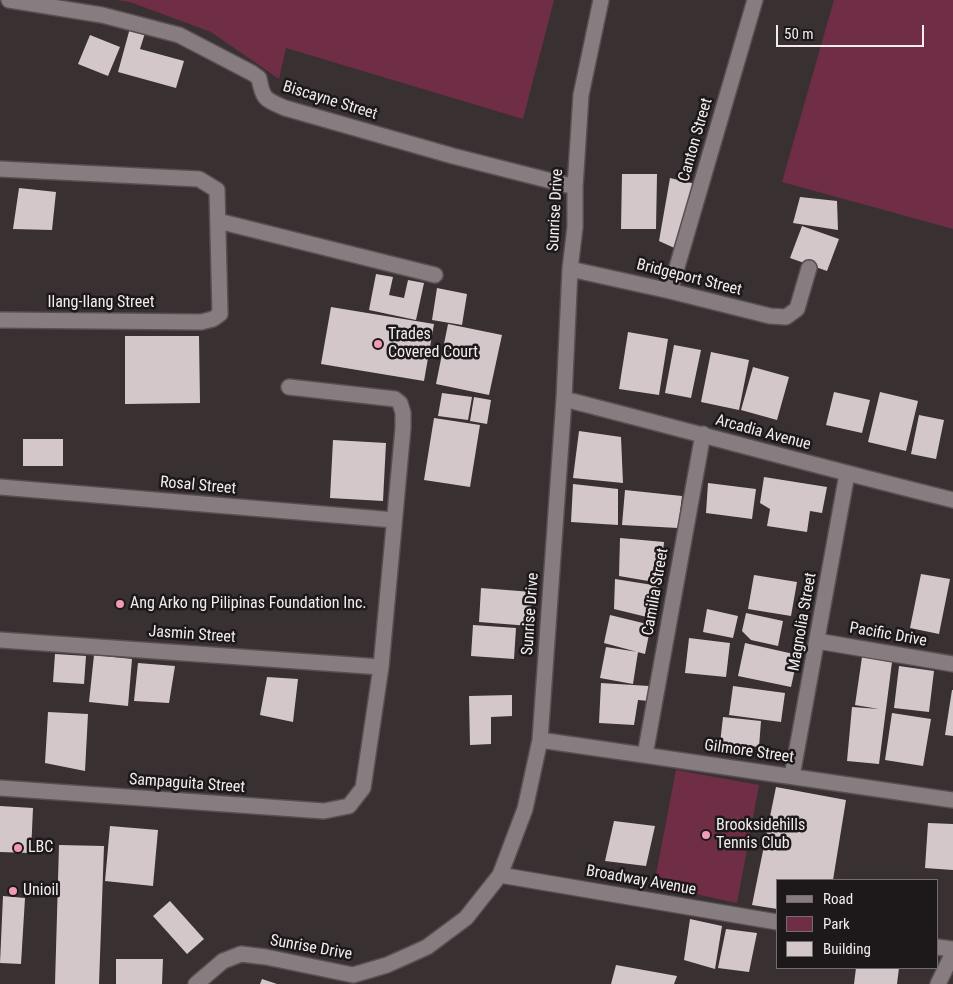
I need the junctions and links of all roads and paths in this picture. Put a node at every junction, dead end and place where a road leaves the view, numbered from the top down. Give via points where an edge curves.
1 (9, 0) edge
2 (601, 0) edge
3 (755, 0) edge
4 (0, 169) edge
5 (575, 187) junction
6 (218, 221) junction
7 (809, 268) dead end
8 (570, 269) junction
9 (435, 275) dead end
10 (670, 290) junction
11 (0, 320) edge
12 (289, 387) dead end
13 (564, 399) junction
14 (703, 434) junction
15 (847, 474) junction
16 (0, 486) edge
17 (953, 500) edge
18 (394, 520) junction
19 (0, 640) edge
20 (817, 640) junction
21 (953, 664) edge
22 (381, 667) junction
23 (540, 740) junction
24 (645, 755) junction
25 (792, 776) junction
26 (0, 788) edge
27 (953, 800) edge
28 (500, 875) junction
29 (776, 922) edge
30 (938, 947) edge
31 (953, 949) edge
32 (953, 954) edge
33 (359, 979) edge
34 (196, 984) edge
35 (938, 984) edge

1 - 5 street, Biscayne Street via 102,15 179,35 252,73 259,78 265,99 285,108
2 - 5 street, Sunrise Drive via 581,96
3 - 10 street, Canton Street
4 - 6 street via 198,179 217,190
5 - 8 street, Sunrise Drive
6 - 9 street
6 - 11 street, Ilang-Ilang Street via 220,314 213,319 201,322
7 - 10 street, Bridgeport Street via 798,308 786,317 770,316
8 - 10 street, Bridgeport Street
8 - 13 street, Sunrise Drive
12 - 18 street via 395,399 400,403 403,413
13 - 14 street, Arcadia Avenue
13 - 23 street, Sunrise Drive
14 - 15 street, Arcadia Avenue
14 - 24 street, Camilia Street
15 - 17 street, Arcadia Avenue
15 - 20 street, Magnolia Street
16 - 18 street, Rosal Street
18 - 22 street
19 - 22 street, Jasmin Street
20 - 21 street, Pacific Drive
20 - 25 street, Magnolia Street
22 - 26 street, Sampaguita Street via 363,788 349,806 324,811
23 - 24 street, Gilmore Street
23 - 28 street, Sunrise Drive via 525,809
24 - 25 street, Gilmore Street
25 - 27 street, Gilmore Street
28 - 29 street, Broadway Avenue
28 - 33 street, Sunrise Drive via 466,918 427,947
30 - 31 street
32 - 35 street
33 - 34 street, Sunrise Drive via 266,956 241,954 223,961

